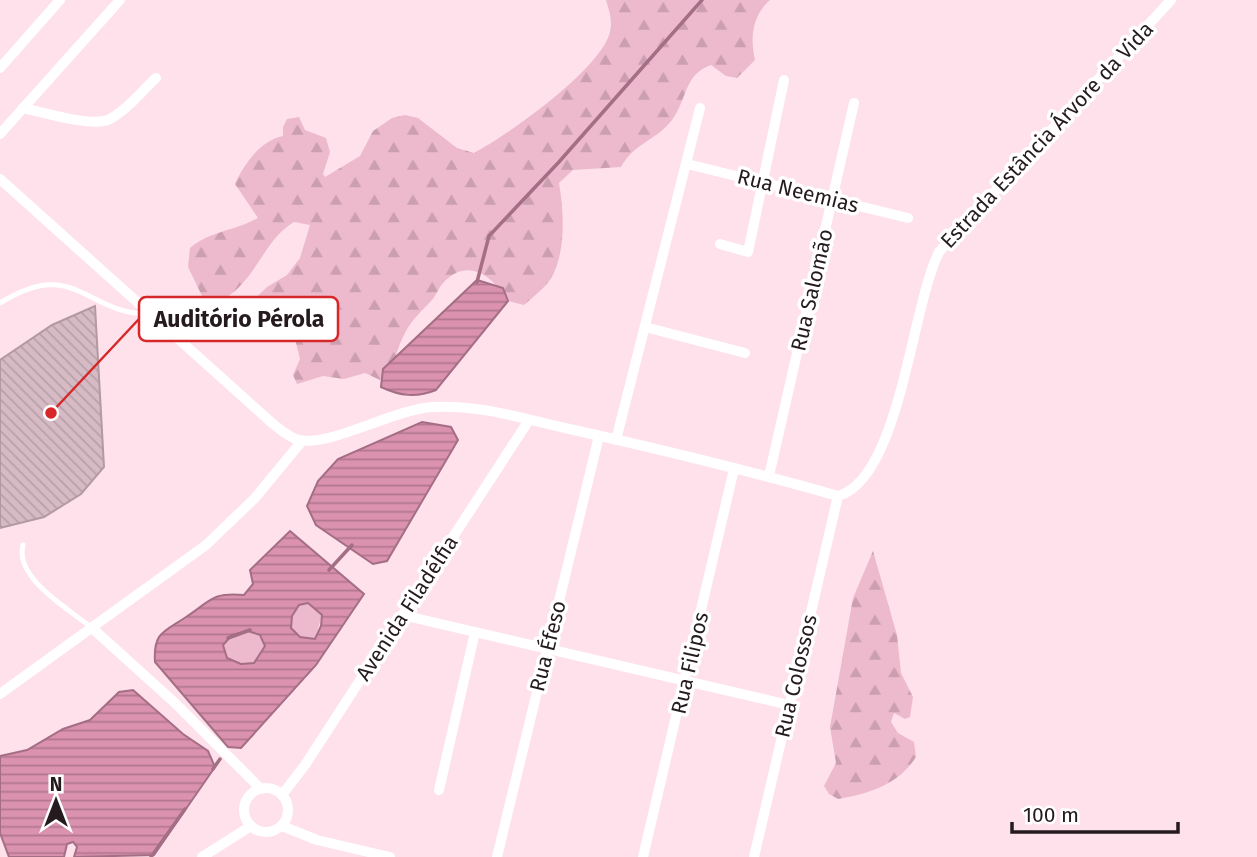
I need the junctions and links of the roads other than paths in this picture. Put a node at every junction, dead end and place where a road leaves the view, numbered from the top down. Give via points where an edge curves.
1 (60, 0) edge
2 (120, 0) edge
3 (1171, 0) edge
4 (0, 68) edge
5 (156, 78) dead end
6 (784, 80) dead end
7 (854, 103) dead end
8 (23, 108) junction
9 (700, 108) dead end
10 (0, 134) edge
11 (687, 164) junction
12 (0, 179) edge
13 (763, 183) junction
14 (832, 199) junction
15 (908, 218) dead end
16 (720, 244) dead end
17 (0, 303) edge
18 (149, 314) junction
19 (645, 327) junction
20 (745, 353) dead end
21 (529, 420) junction
22 (599, 436) junction
23 (616, 440) junction
24 (302, 441) junction
25 (734, 469) junction
26 (769, 476) junction
27 (838, 496) junction
28 (23, 545) dead end
29 (402, 615) junction
30 (92, 628) junction
31 (475, 632) junction
32 (548, 648) junction
33 (686, 682) junction
34 (0, 694) edge
35 (789, 705) junction
36 (261, 789) junction
37 (439, 790) dead end
38 (282, 795) junction
39 (251, 826) junction
40 (282, 826) junction
41 (201, 857) edge
42 (390, 857) edge
43 (498, 857) edge
44 (643, 857) edge
45 (754, 857) edge

1 - 4 street
2 - 8 street
3 - 27 street, Estrada Estância Árvore da Vida via 939,252 926,282 889,429 869,474 855,490
5 - 8 street via 106,121
6 - 13 street
7 - 14 street, Rua Salomão
8 - 10 street
9 - 11 street
11 - 13 street, Rua Neemias
11 - 19 street
12 - 18 street
13 - 14 street, Rua Neemias
13 - 16 street via 748,252
14 - 15 street, Rua Neemias
14 - 26 street, Rua Salomão
17 - 18 lane via 35,286 54,283 74,287 129,313
18 - 24 street via 272,423
19 - 20 street
19 - 23 street
21 - 22 street
21 - 24 street via 462,407 433,407 402,411
21 - 29 street, Avenida Filadélfia
22 - 23 street
22 - 32 street, Rua Éfeso
23 - 25 street
24 - 30 street via 255,498 205,545
25 - 26 street
25 - 33 street, Rua Filipos
26 - 27 street
27 - 35 street, Rua Colossos
28 - 30 lane via 22,559 30,576
29 - 31 street
29 - 38 street, Avenida Filadélfia
30 - 34 street
30 - 36 street via 175,702
31 - 32 street
31 - 37 street
32 - 33 street
32 - 43 street, Rua Éfeso
33 - 35 street
33 - 44 street, Rua Filipos
35 - 45 street, Rua Colossos
36 - 38 street
36 - 39 street via 245,805
38 - 40 street via 289,810
39 - 40 street via 266,833
39 - 41 street
40 - 42 street via 317,840

